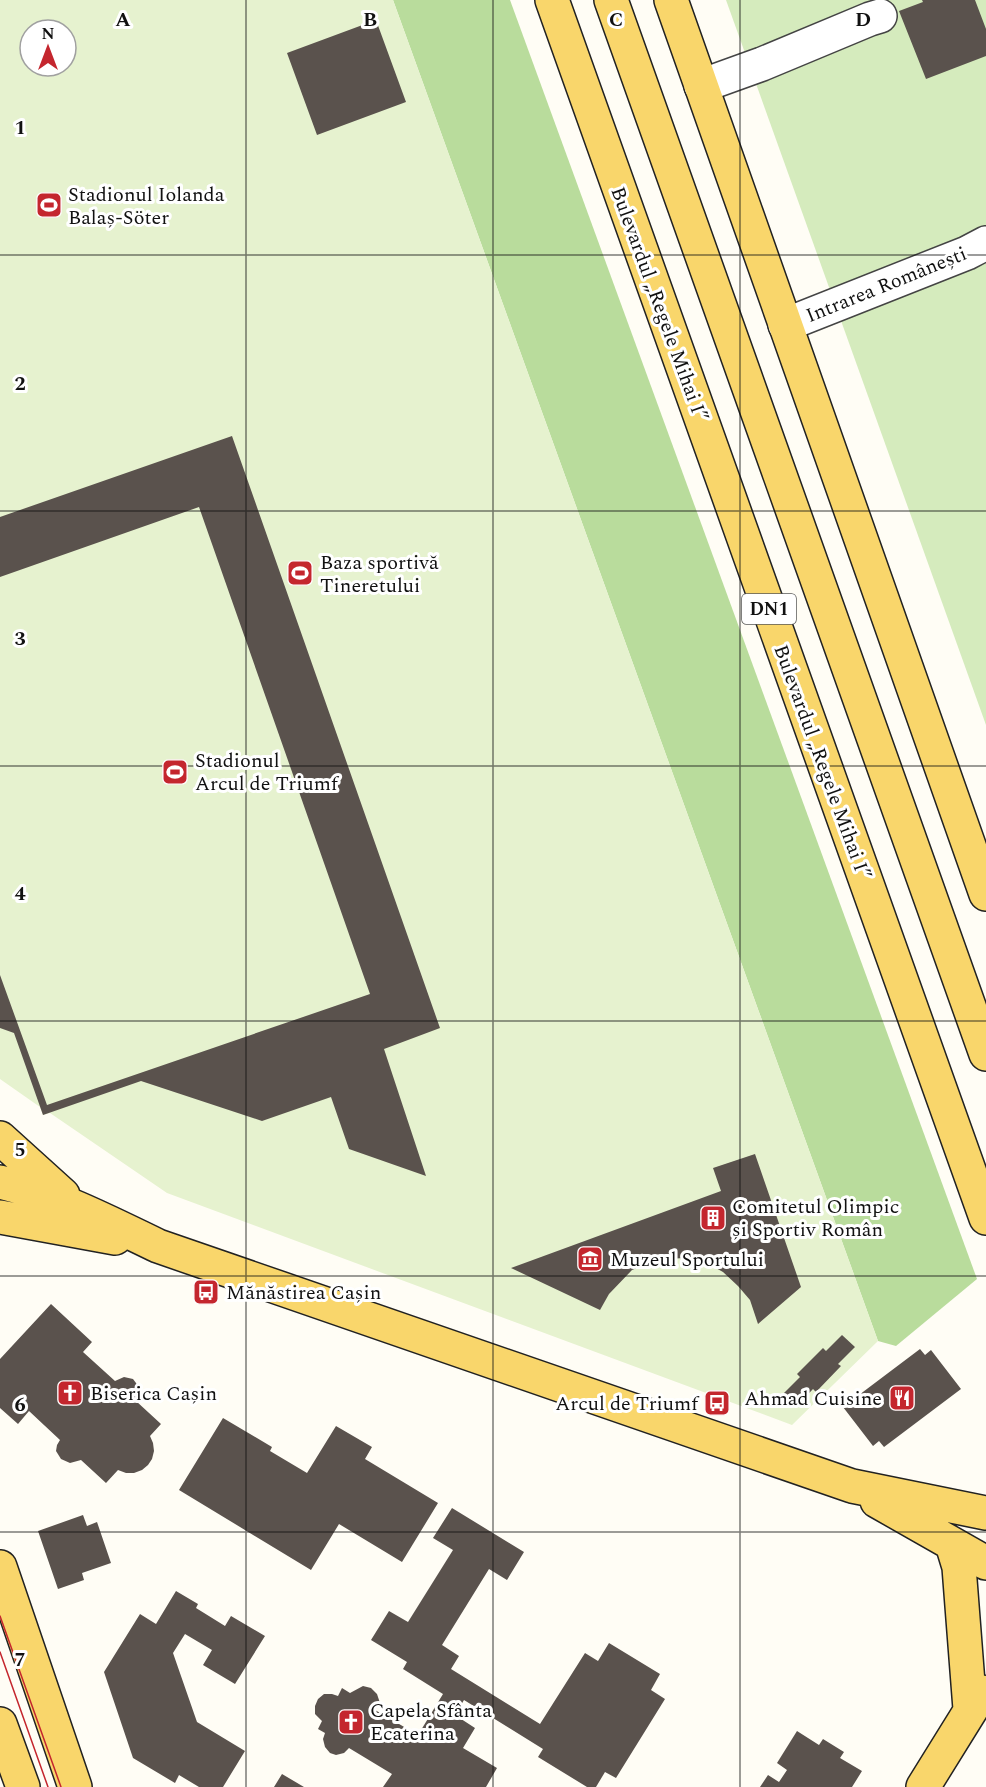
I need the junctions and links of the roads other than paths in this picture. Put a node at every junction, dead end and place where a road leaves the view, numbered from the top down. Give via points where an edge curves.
1 (552, 0) edge
2 (610, 0) edge
3 (671, 0) edge
4 (880, 16) dead end
5 (701, 86) junction
6 (982, 249) edge
7 (785, 325) junction
8 (986, 894) edge
9 (986, 1054) edge
10 (0, 1138) edge
11 (0, 1182) edge
12 (75, 1206) junction
13 (0, 1217) edge
14 (986, 1218) edge
15 (33, 1223) junction
16 (0, 1238) edge
17 (158, 1246) junction
18 (852, 1486) junction
19 (981, 1506) edge
20 (952, 1544) junction
21 (986, 1563) edge
22 (0, 1567) edge
23 (981, 1718) edge
24 (3, 1739) edge
25 (23, 1787) edge
26 (75, 1787) edge
27 (923, 1787) edge

1 - 14 main road, Bulevardul „Regele Mihai I” / DN1
2 - 9 main road, DN1
3 - 5 main road
4 - 5 lane
5 - 7 main road
6 - 7 lane, Intrarea Românești
7 - 8 main road
10 - 12 main road
11 - 12 main road
12 - 17 main road
13 - 15 main road
15 - 16 main road
15 - 17 main road
17 - 18 main road
18 - 19 main road
18 - 20 main road
20 - 21 main road
20 - 23 main road via 959,1567
22 - 26 main road
23 - 27 main road via 949,1745
24 - 25 main road

